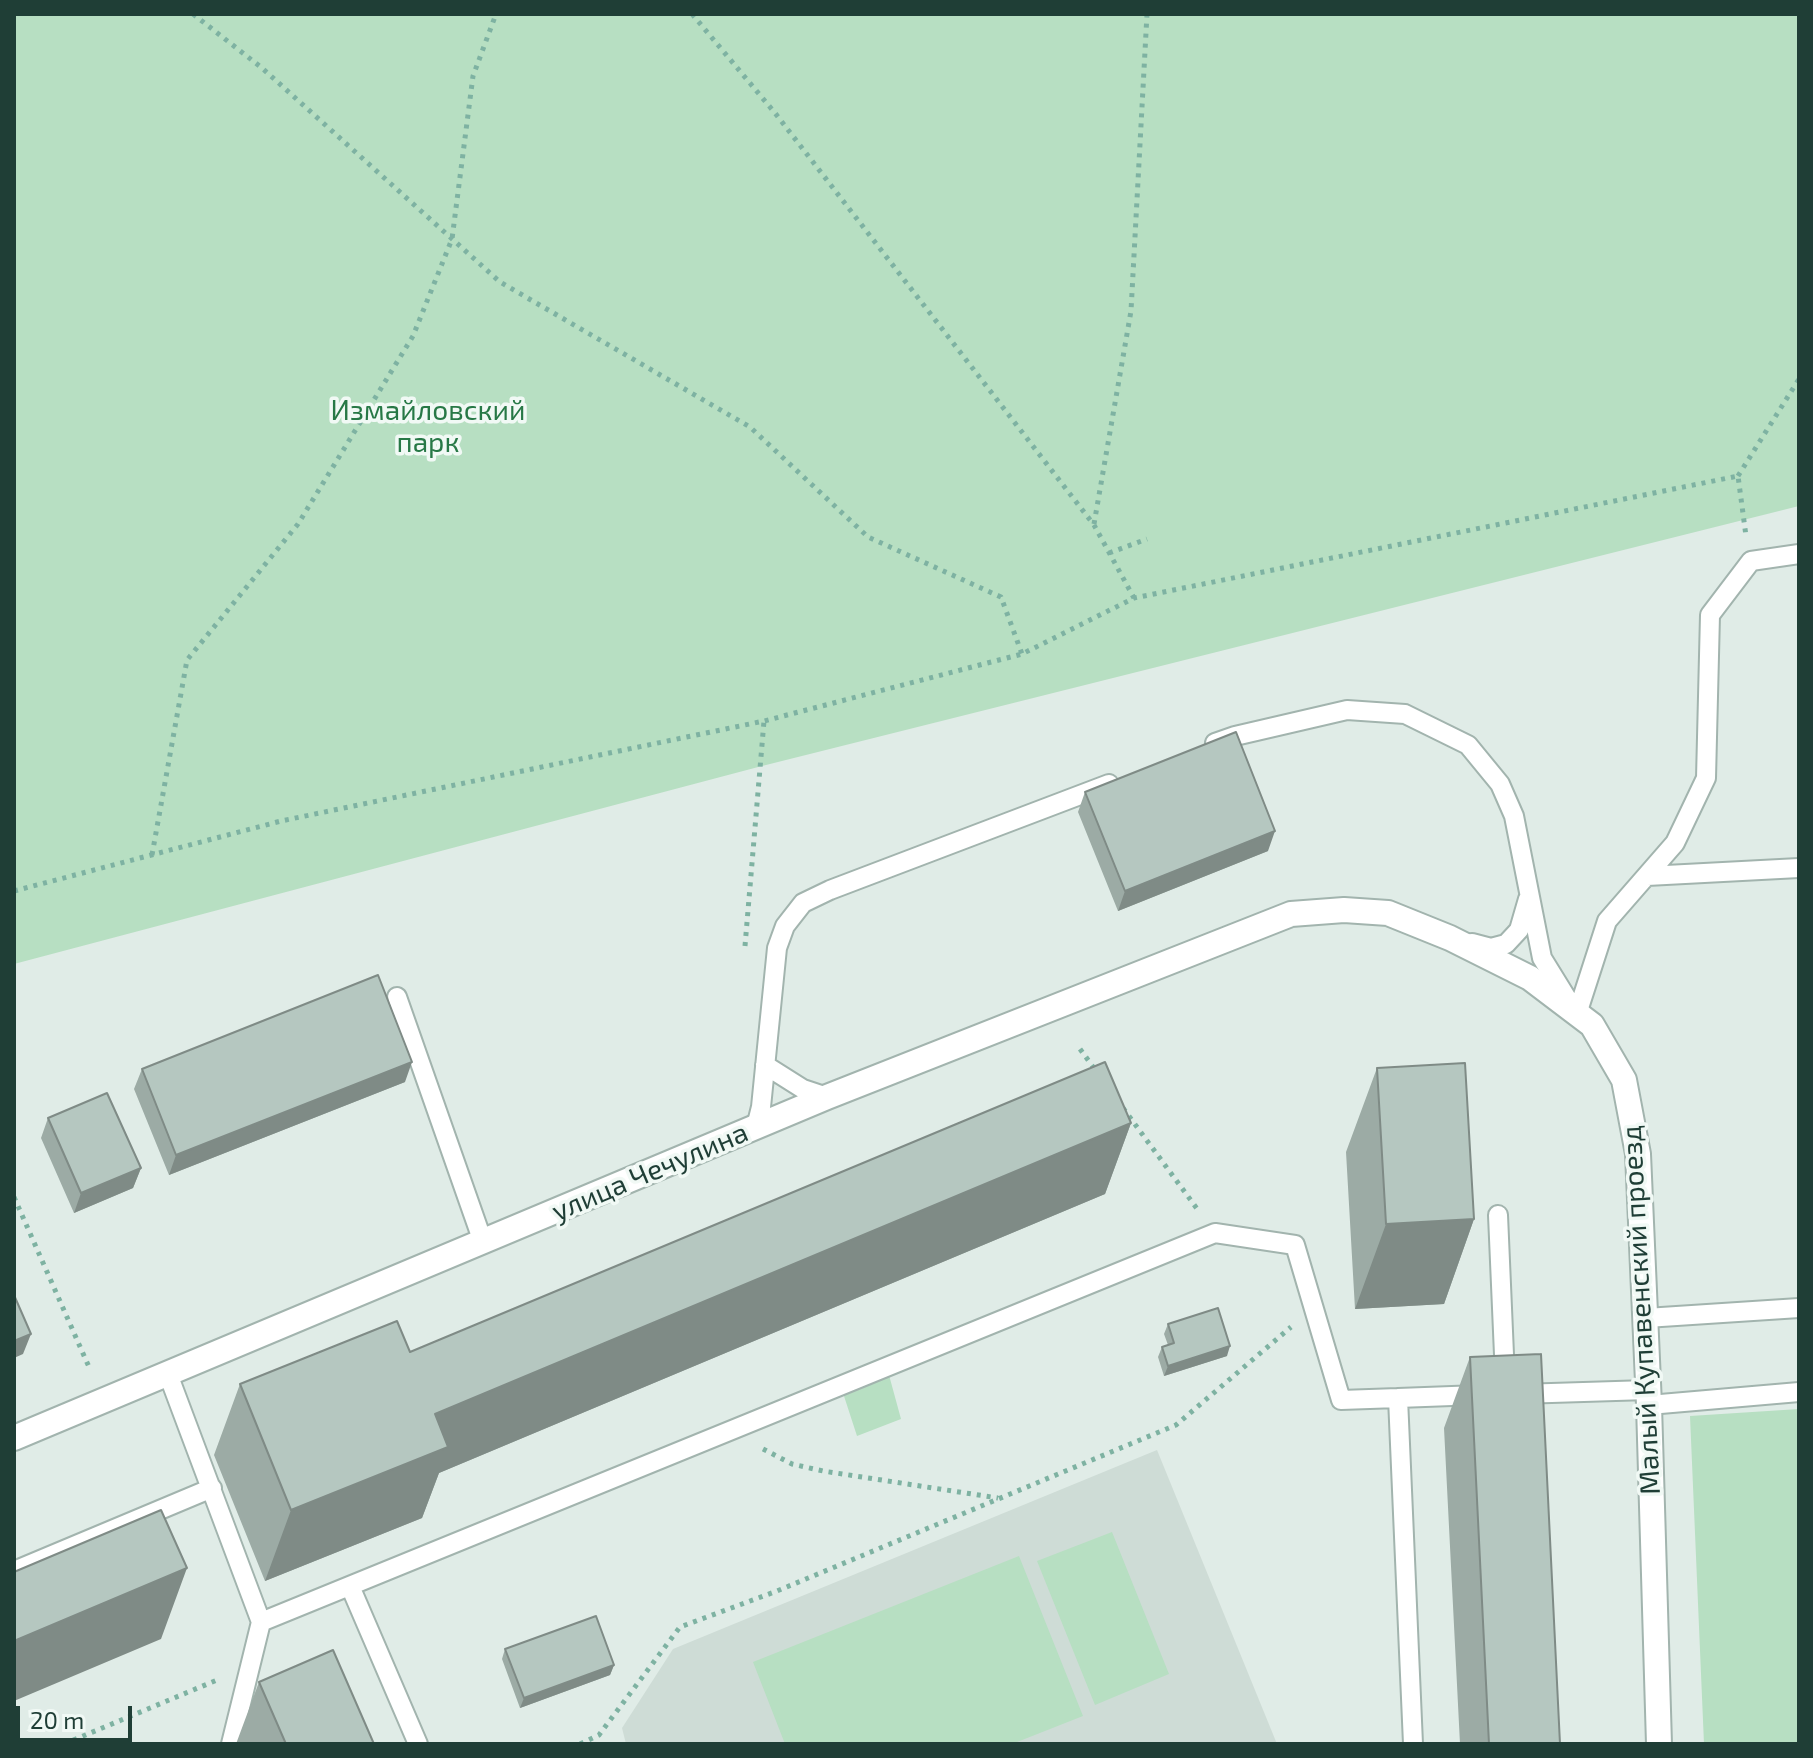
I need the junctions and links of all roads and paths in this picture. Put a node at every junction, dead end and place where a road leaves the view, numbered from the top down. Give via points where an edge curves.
1 (193, 14) edge
2 (496, 14) edge
3 (692, 14) edge
4 (1147, 14) edge
5 (452, 239) junction
6 (1799, 379) edge
7 (1738, 476) junction
8 (1094, 525) junction
9 (1147, 539) dead end
10 (1109, 553) junction
11 (1799, 554) edge
12 (1751, 561) junction
13 (1134, 598) junction
14 (1022, 654) junction
15 (764, 721) junction
16 (1192, 752) edge
17 (1120, 780) edge
18 (152, 855) junction
19 (1799, 868) edge
20 (1647, 876) junction
21 (14, 891) edge
22 (1529, 894) junction
23 (1291, 914) joint
24 (1450, 938) junction
25 (745, 954) dead end
26 (397, 997) dead end
27 (1577, 1014) junction
28 (1080, 1049) dead end
29 (765, 1065) junction
30 (1098, 1074) edge
31 (827, 1097) junction
32 (1116, 1098) edge
33 (756, 1127) junction
34 (14, 1197) edge
35 (32, 1215) dead end
36 (1498, 1215) dead end
37 (23, 1219) junction
38 (1215, 1233) junction
39 (483, 1242) junction
40 (1799, 1308) edge
41 (1312, 1309) junction
42 (1646, 1318) junction
43 (89, 1367) dead end
44 (168, 1374) junction
45 (1799, 1392) edge
46 (1506, 1394) junction
47 (1649, 1397) junction
48 (1398, 1398) junction
49 (739, 1427) junction
50 (14, 1438) edge
51 (212, 1488) junction
52 (999, 1498) junction
53 (14, 1571) edge
54 (350, 1586) junction
55 (261, 1622) junction
56 (251, 1665) junction
57 (64, 1744) edge
58 (231, 1744) edge
59 (418, 1744) edge
60 (580, 1744) edge
61 (1413, 1744) edge
62 (1659, 1744) edge

1 - 5 path via 262,68
2 - 5 path via 473,76
3 - 8 path via 775,113
4 - 8 path via 1131,311
5 - 14 path via 500,282 750,427 868,537 1001,597
5 - 18 path via 413,336 298,524 187,660
6 - 7 path
7 - 12 path
7 - 13 path
8 - 10 path
9 - 10 path
10 - 13 path
11 - 12 lane
12 - 20 lane via 1710,615 1706,778 1675,843
13 - 14 path
14 - 15 path
15 - 18 path via 281,821
15 - 25 path
16 - 22 lane via 1235,736 1347,710 1405,714 1468,745 1500,784 1514,816
17 - 29 lane via 803,903 785,926 777,948
18 - 21 path
19 - 20 lane
20 - 27 lane via 1607,921
22 - 24 lane via 1519,930 1506,944 1491,948
22 - 27 lane via 1542,958
23 - 24 street, Малый Купавенский проезд via 1388,913
23 - 31 street, улица Чечулина
24 - 27 street, Малый Купавенский проезд via 1530,978
26 - 39 lane
27 - 42 street, Малый Купавенский проезд via 1592,1025 1624,1080 1638,1154
28 - 30 path
29 - 31 lane
29 - 33 lane
31 - 33 street, улица Чечулина
32 - 38 path
33 - 39 street, улица Чечулина
34 - 37 path
35 - 37 path
36 - 46 lane
37 - 43 path
38 - 41 lane via 1295,1245
38 - 49 lane
39 - 44 street, улица Чечулина
40 - 42 lane
41 - 48 lane via 1341,1400
41 - 52 path via 1176,1425
42 - 47 street, Малый Купавенский проезд
44 - 50 street, улица Чечулина
44 - 51 lane
45 - 47 lane
46 - 47 lane
46 - 48 lane
47 - 62 street, Малый Купавенский проезд
48 - 61 lane
49 - 52 path via 764,1450 792,1464
49 - 54 lane
51 - 53 lane
51 - 55 lane
52 - 60 path via 680,1627 599,1735
54 - 55 lane
54 - 59 lane
55 - 56 lane
56 - 57 path
56 - 58 lane

